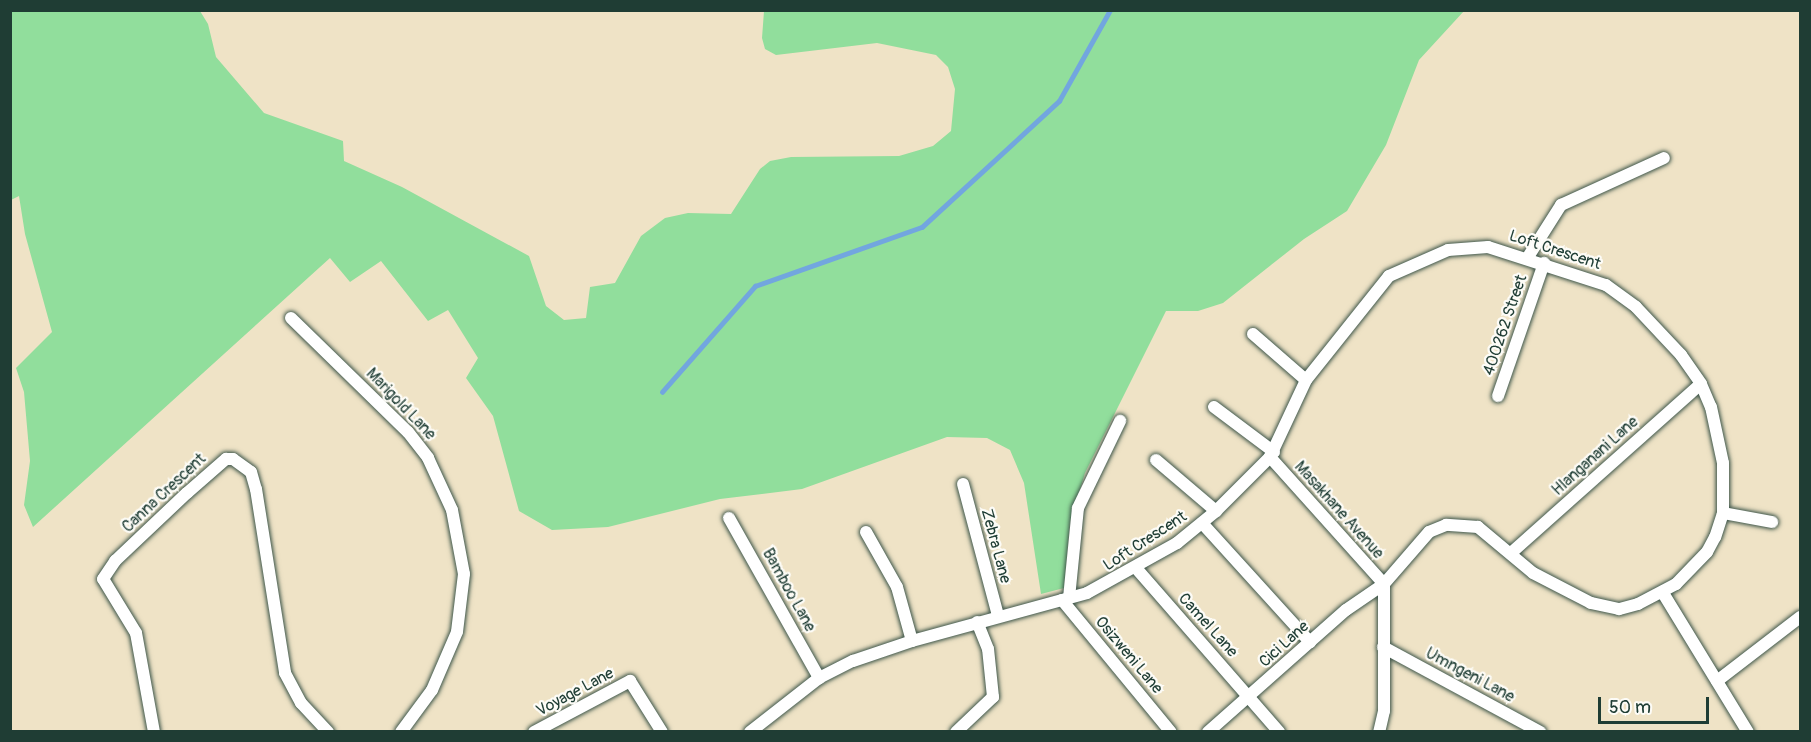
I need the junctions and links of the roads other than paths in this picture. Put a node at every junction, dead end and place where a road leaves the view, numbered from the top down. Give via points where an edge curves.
1 (1664, 158) dead end
2 (1528, 257) junction
3 (1544, 263) junction
4 (291, 318) dead end
5 (1253, 334) dead end
6 (1305, 380) junction
7 (1701, 384) junction
8 (1498, 396) dead end
9 (1214, 407) dead end
10 (1120, 422) dead end
11 (1272, 455) junction
12 (1156, 460) dead end
13 (963, 484) dead end
14 (1216, 511) junction
15 (1723, 513) junction
16 (729, 518) dead end
17 (1772, 522) dead end
18 (1202, 523) junction
19 (866, 532) dead end
20 (1511, 553) junction
21 (1136, 568) junction
22 (1383, 584) junction
23 (1663, 593) junction
24 (1065, 599) junction
25 (998, 616) junction
26 (1800, 617) edge
27 (977, 622) junction
28 (912, 641) junction
29 (1310, 642) junction
30 (1383, 647) junction
31 (819, 678) junction
32 (1717, 681) junction
33 (1250, 696) junction
34 (154, 732) edge
35 (328, 732) edge
36 (401, 732) edge
37 (534, 732) edge
38 (662, 732) edge
39 (750, 732) edge
40 (956, 732) edge
41 (1171, 732) edge
42 (1208, 732) edge
43 (1279, 732) edge
44 (1379, 732) edge
45 (1540, 732) edge
46 (1748, 732) edge

1 - 2 street via 1561,205
2 - 3 street, Loft Crescent
2 - 6 street, Loft Crescent via 1488,247 1468,247 1448,250 1389,276
3 - 7 street, Loft Crescent via 1619,292 1681,355
3 - 8 street, 400262 Street
4 - 36 street, Marigold Lane via 408,432 428,458 452,510 464,574 457,632 432,690
5 - 6 street
6 - 11 street, Loft Crescent
7 - 15 street, Loft Crescent via 1721,454
7 - 20 street, Hlanganani Lane
9 - 11 street, Masakhane Avenue
10 - 24 street via 1078,507
11 - 14 street, Loft Crescent
11 - 22 street, Masakhane Avenue
12 - 14 street
13 - 25 street, Zebra Lane
14 - 18 street, Loft Crescent
15 - 17 street
15 - 23 street, Loft Crescent via 1707,552 1688,574
16 - 31 street, Bamboo Lane
18 - 21 street, Loft Crescent
18 - 29 street
19 - 28 street via 897,587
20 - 22 street, Loft Crescent via 1478,527 1446,525 1429,532
20 - 23 street, Loft Crescent via 1533,573 1605,608 1638,604
21 - 24 street, Loft Crescent via 1104,586
21 - 33 street, Camel Lane
22 - 29 street, Cici Lane
22 - 30 street
23 - 32 street
24 - 25 street, Loft Crescent
24 - 41 street, Osizweni Lane
25 - 27 street, Loft Crescent
26 - 32 street
27 - 28 street, Loft Crescent
27 - 40 street via 988,649 993,697
28 - 31 street, Loft Crescent
29 - 33 street, Cici Lane
30 - 44 street via 1384,711
30 - 45 street, Umngeni Lane
31 - 39 street, Loft Crescent
32 - 46 street
33 - 42 street, Cici Lane
33 - 43 street, Camel Lane
34 - 35 street, Canna Crescent via 136,633 103,579 115,561 187,493 226,459 233,459 251,472 256,489 285,673 301,703
37 - 38 street, Voyage Lane via 630,681

